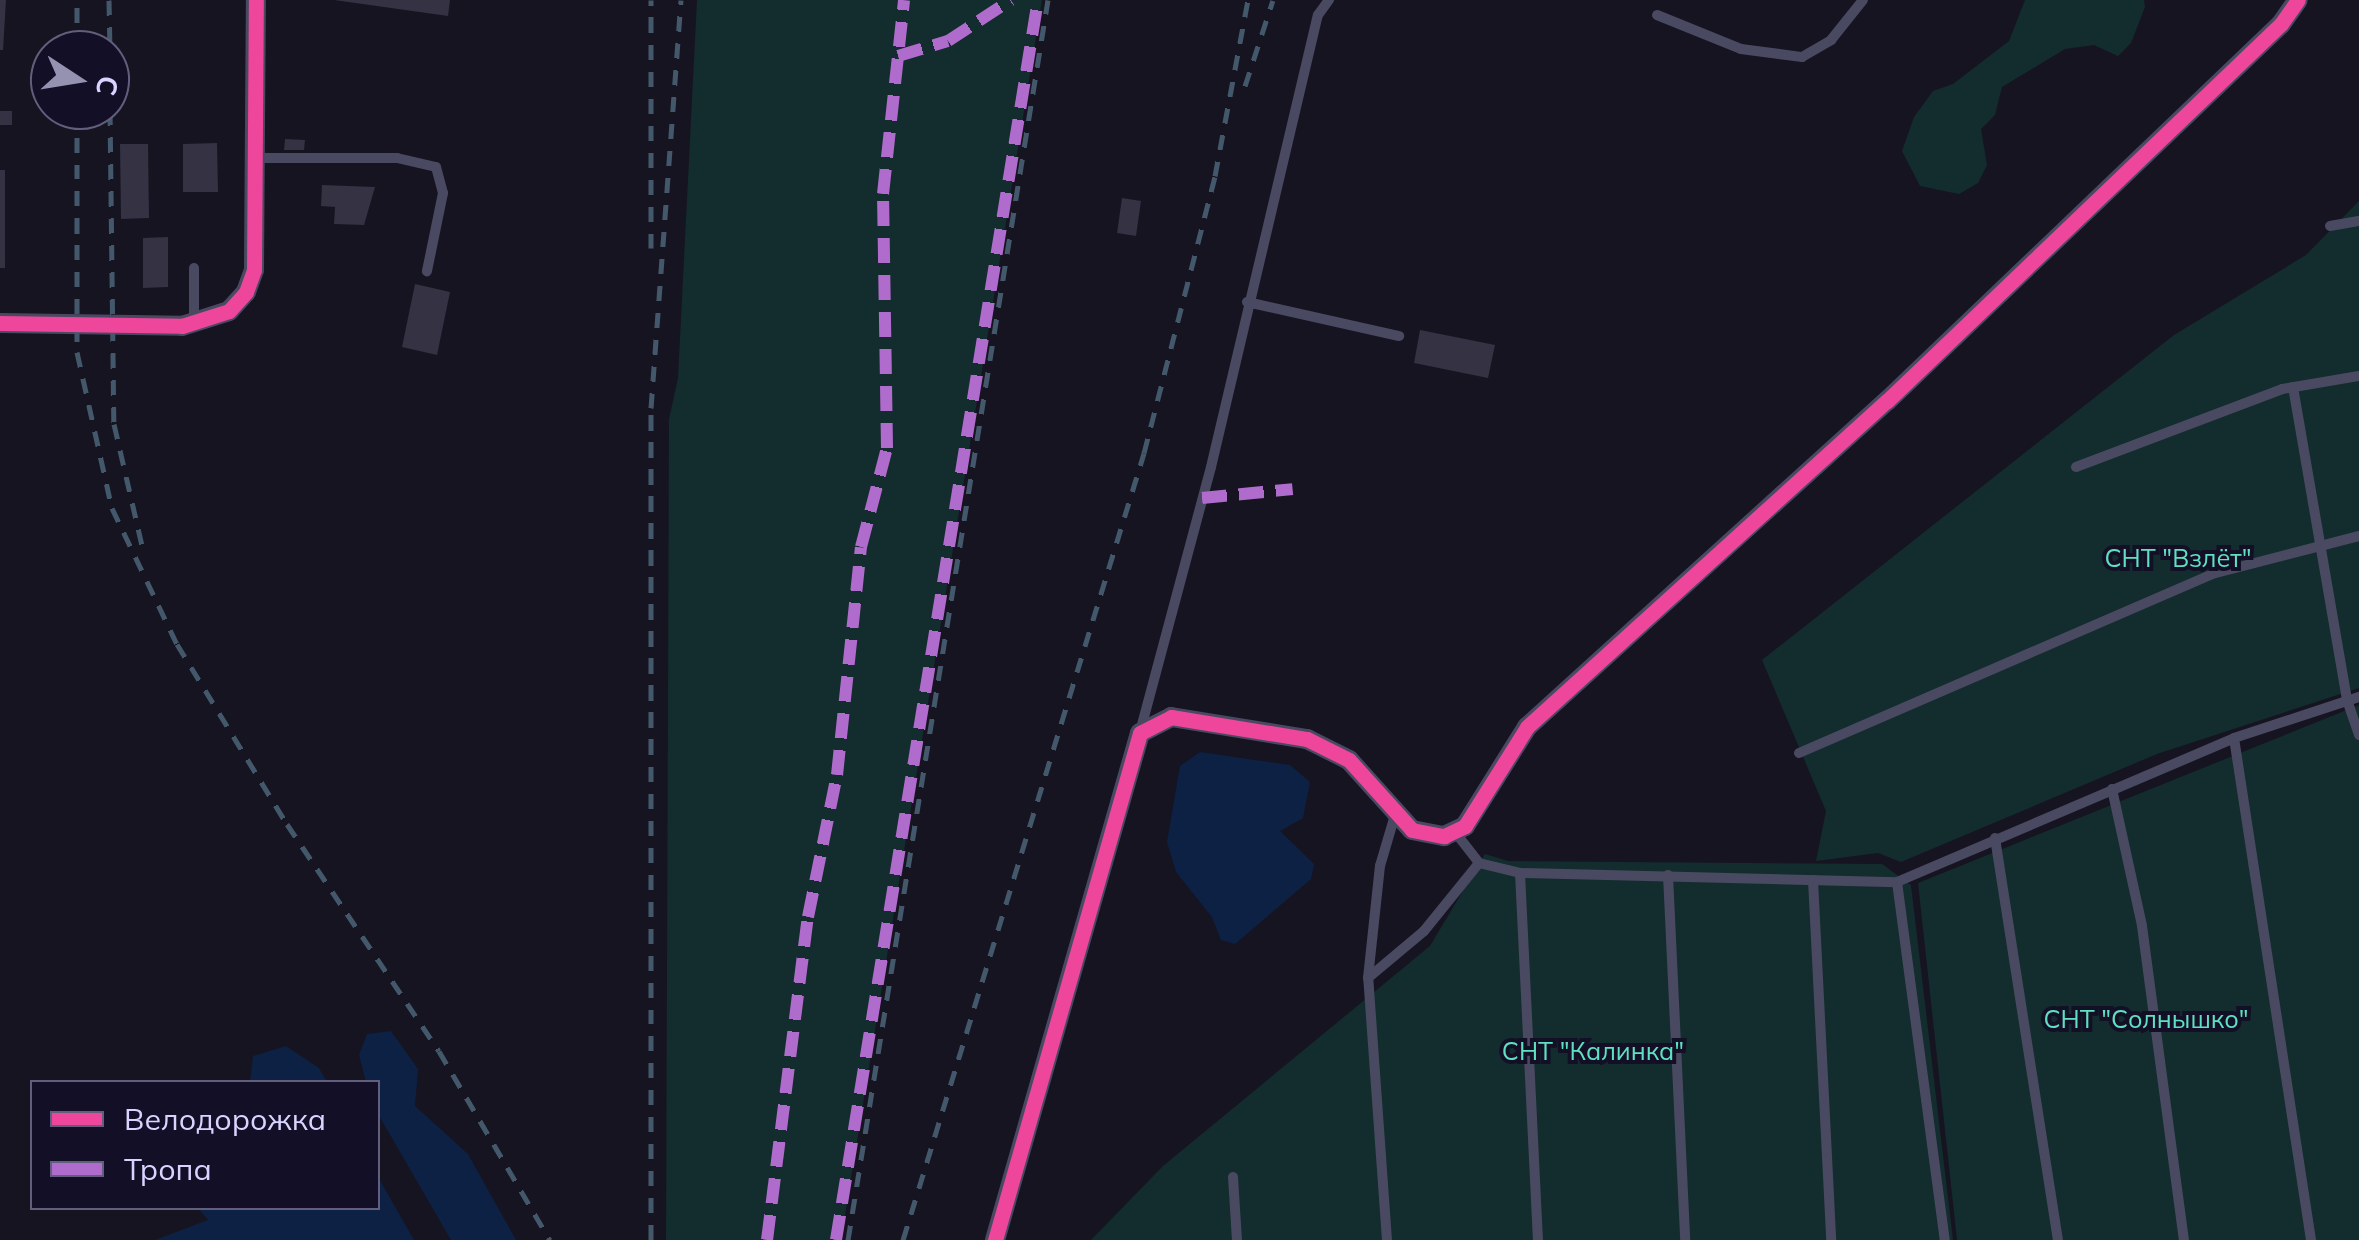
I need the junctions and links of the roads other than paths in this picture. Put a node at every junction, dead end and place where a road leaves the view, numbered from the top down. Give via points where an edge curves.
1 (256, 0) edge
2 (1320, 0) edge
3 (1329, 0) edge
4 (1864, 0) edge
5 (2298, 0) edge
6 (1318, 15) junction
7 (1657, 15) dead end
8 (255, 158) junction
9 (2359, 221) edge
10 (2330, 226) dead end
11 (194, 268) dead end
12 (427, 271) dead end
13 (1247, 302) junction
14 (0, 323) edge
15 (194, 323) junction
16 (1399, 336) dead end
17 (2359, 376) edge
18 (2292, 387) junction
19 (2076, 467) dead end
20 (2359, 536) edge
21 (2320, 543) junction
22 (2353, 699) edge
23 (1140, 732) junction
24 (2359, 735) edge
25 (2234, 738) junction
26 (1799, 753) dead end
27 (2112, 789) junction
28 (1395, 814) junction
29 (1454, 832) junction
30 (1995, 838) junction
31 (1478, 863) junction
32 (1520, 873) junction
33 (1668, 876) junction
34 (1812, 880) junction
35 (1897, 882) junction
36 (1368, 978) junction
37 (1233, 1177) dead end
38 (995, 1240) edge
39 (1237, 1240) edge
40 (1388, 1240) edge
41 (1538, 1240) edge
42 (1686, 1240) edge
43 (1832, 1240) edge
44 (1945, 1240) edge
45 (2058, 1240) edge
46 (2184, 1240) edge
47 (2311, 1240) edge

1 - 8 street
2 - 6 lane
3 - 6 lane
4 - 7 lane via 1831,40 1802,56 1741,49
5 - 29 street via 2162,141 1887,402 1527,727 1476,814
6 - 13 lane
8 - 12 lane via 396,158 436,167 443,193
8 - 15 street via 254,270 246,292 229,311
9 - 10 lane
11 - 15 lane
13 - 16 lane
13 - 23 lane
14 - 15 street
17 - 18 lane
18 - 19 lane
18 - 21 lane
20 - 21 lane
21 - 22 lane
21 - 26 lane via 2212,574
22 - 24 lane
22 - 25 lane
23 - 28 street via 1171,716 1308,739 1348,760
23 - 38 street
25 - 27 lane
25 - 47 lane
27 - 30 lane
27 - 46 lane via 2142,926
28 - 29 street via 1428,836
28 - 36 lane via 1380,866
29 - 31 lane
30 - 35 lane
30 - 45 lane
31 - 32 lane
31 - 36 lane via 1424,931
32 - 33 lane
32 - 41 lane
33 - 34 lane
33 - 42 lane
34 - 35 lane
34 - 43 lane
35 - 44 lane
36 - 40 lane
37 - 39 lane

